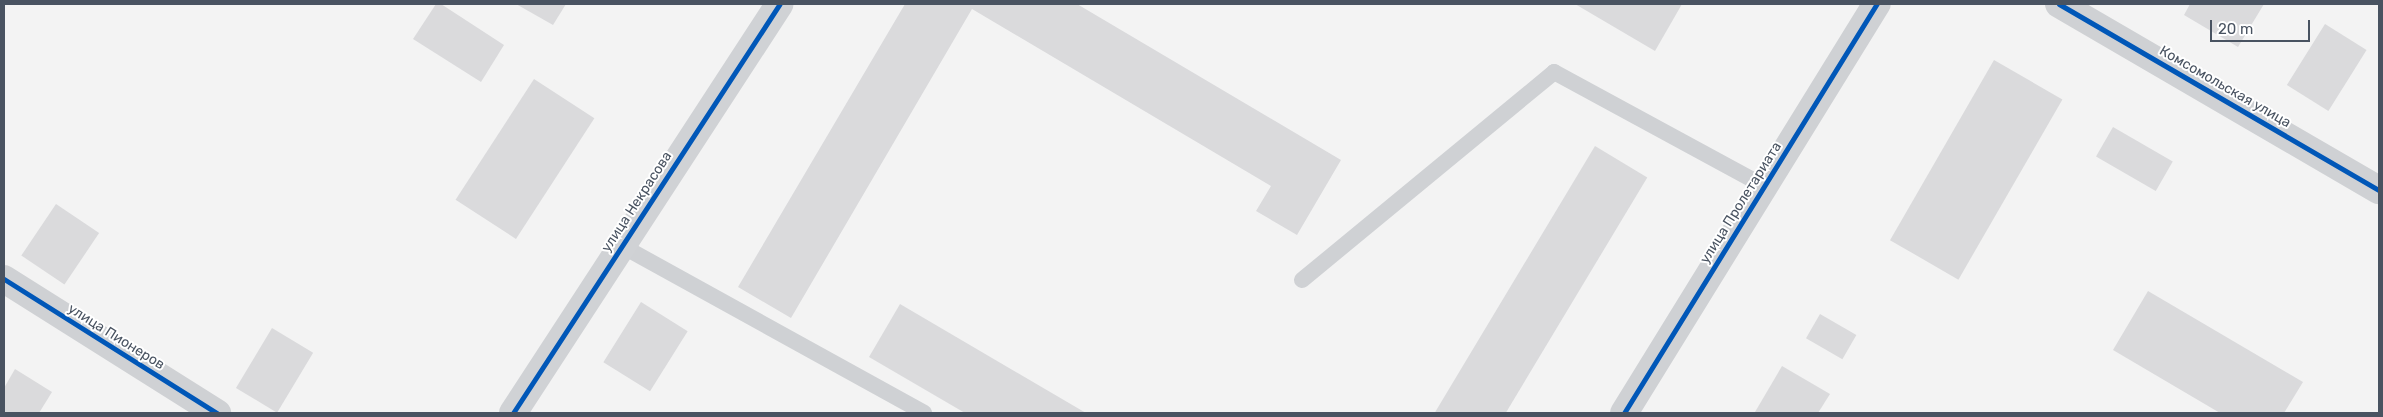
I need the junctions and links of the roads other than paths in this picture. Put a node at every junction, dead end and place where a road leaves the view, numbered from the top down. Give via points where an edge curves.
1 (1877, 4) edge
2 (2059, 4) edge
3 (774, 6) edge
4 (1764, 186) junction
5 (2379, 190) edge
6 (622, 246) junction
7 (4, 279) edge
8 (1302, 280) dead end
9 (217, 413) edge
10 (513, 413) edge
11 (924, 413) edge
12 (1624, 413) edge

1 - 4 street, улица Пролетариата
2 - 5 street, Комсомольская улица
3 - 6 street, улица Некрасова
4 - 8 lane via 1554,72
4 - 12 street, улица Пролетариата
6 - 10 street, улица Некрасова
6 - 11 lane
7 - 9 street, улица Пионеров

